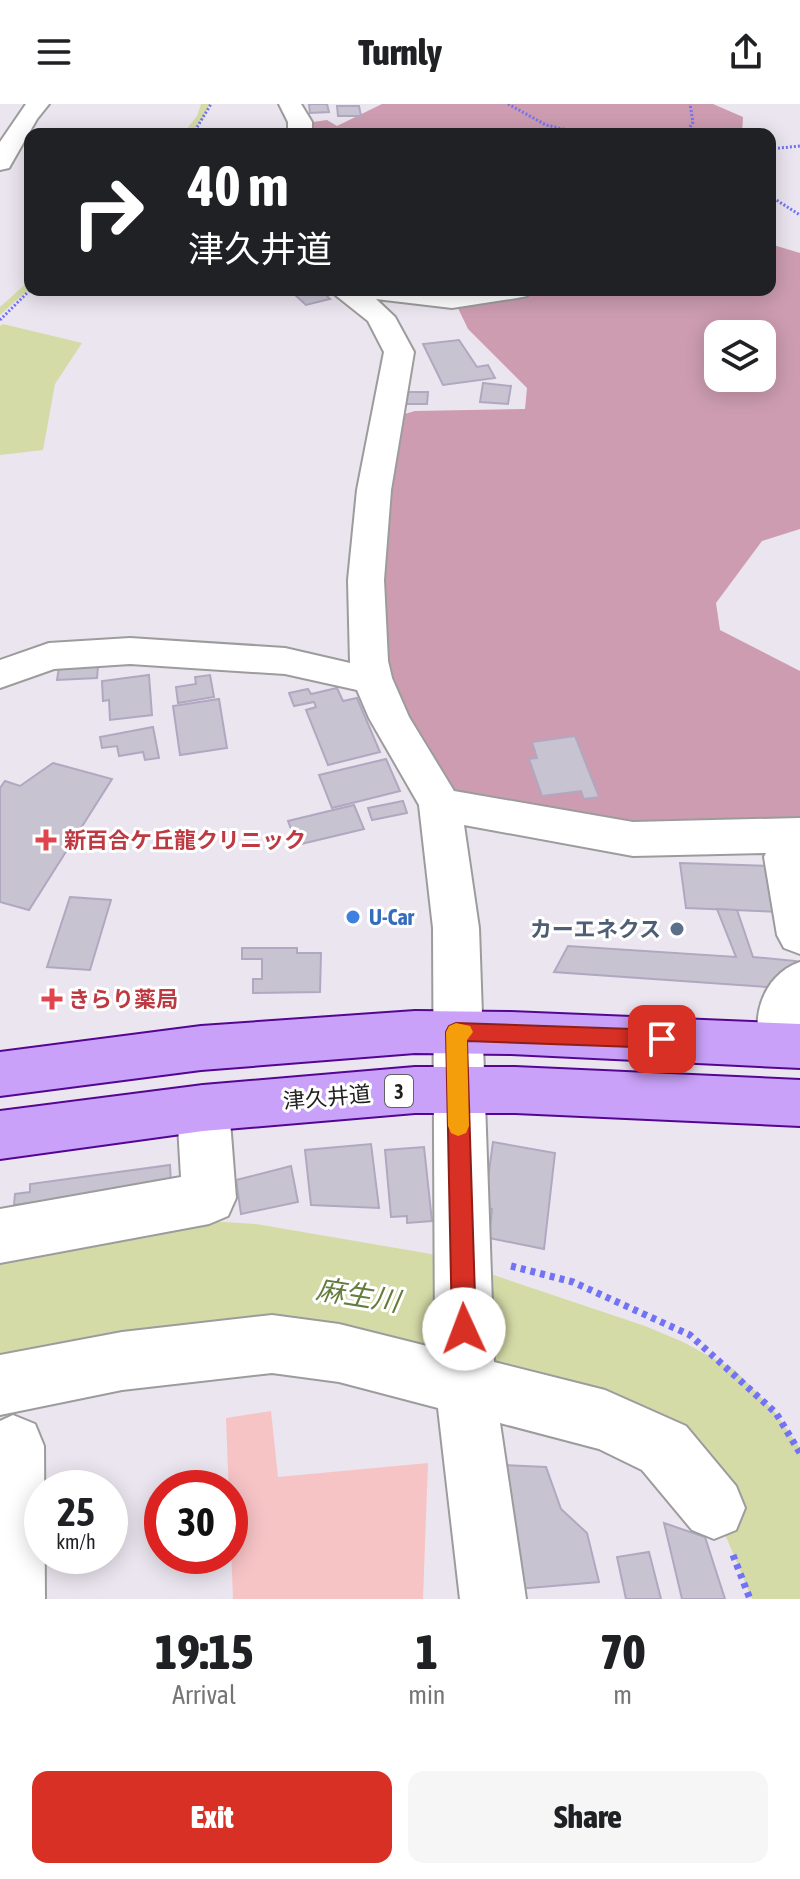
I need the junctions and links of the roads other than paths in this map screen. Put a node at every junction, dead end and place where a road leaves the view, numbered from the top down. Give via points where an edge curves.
1 (38, 104) edge
2 (290, 104) edge
3 (300, 128) edge
4 (0, 163) edge
5 (352, 296) edge
6 (421, 296) edge
7 (478, 296) edge
8 (0, 675) edge
9 (372, 678) junction
10 (440, 805) junction
11 (793, 846) edge
12 (800, 935) edge
13 (800, 982) edge
14 (456, 1032) junction
15 (791, 1046) edge
16 (0, 1074) edge
17 (458, 1089) junction
18 (800, 1103) edge
19 (203, 1108) junction
20 (0, 1135) edge
21 (0, 1236) edge
22 (465, 1368) junction
23 (0, 1385) edge
24 (13, 1446) dead end
25 (714, 1508) dead end
26 (12, 1599) edge
27 (493, 1599) edge

1 - 4 street
2 - 3 street
5 - 9 street via 393,330 399,352 374,490 366,580
6 - 7 street
8 - 9 street via 49,656 130,651 285,661
9 - 10 street
10 - 11 street via 633,839
10 - 14 street via 456,928
11 - 12 street
13 - 15 street via 781,1010
14 - 15 main road
14 - 16 main road via 201,1048
14 - 17 street
17 - 18 main road, 津久井道 / 3
17 - 19 main road, 津久井道 / 3
17 - 22 street
19 - 20 main road, 津久井道 / 3
19 - 21 street via 209,1198
22 - 23 street via 272,1344 122,1361
22 - 25 street via 664,1448
22 - 27 street
24 - 26 street

